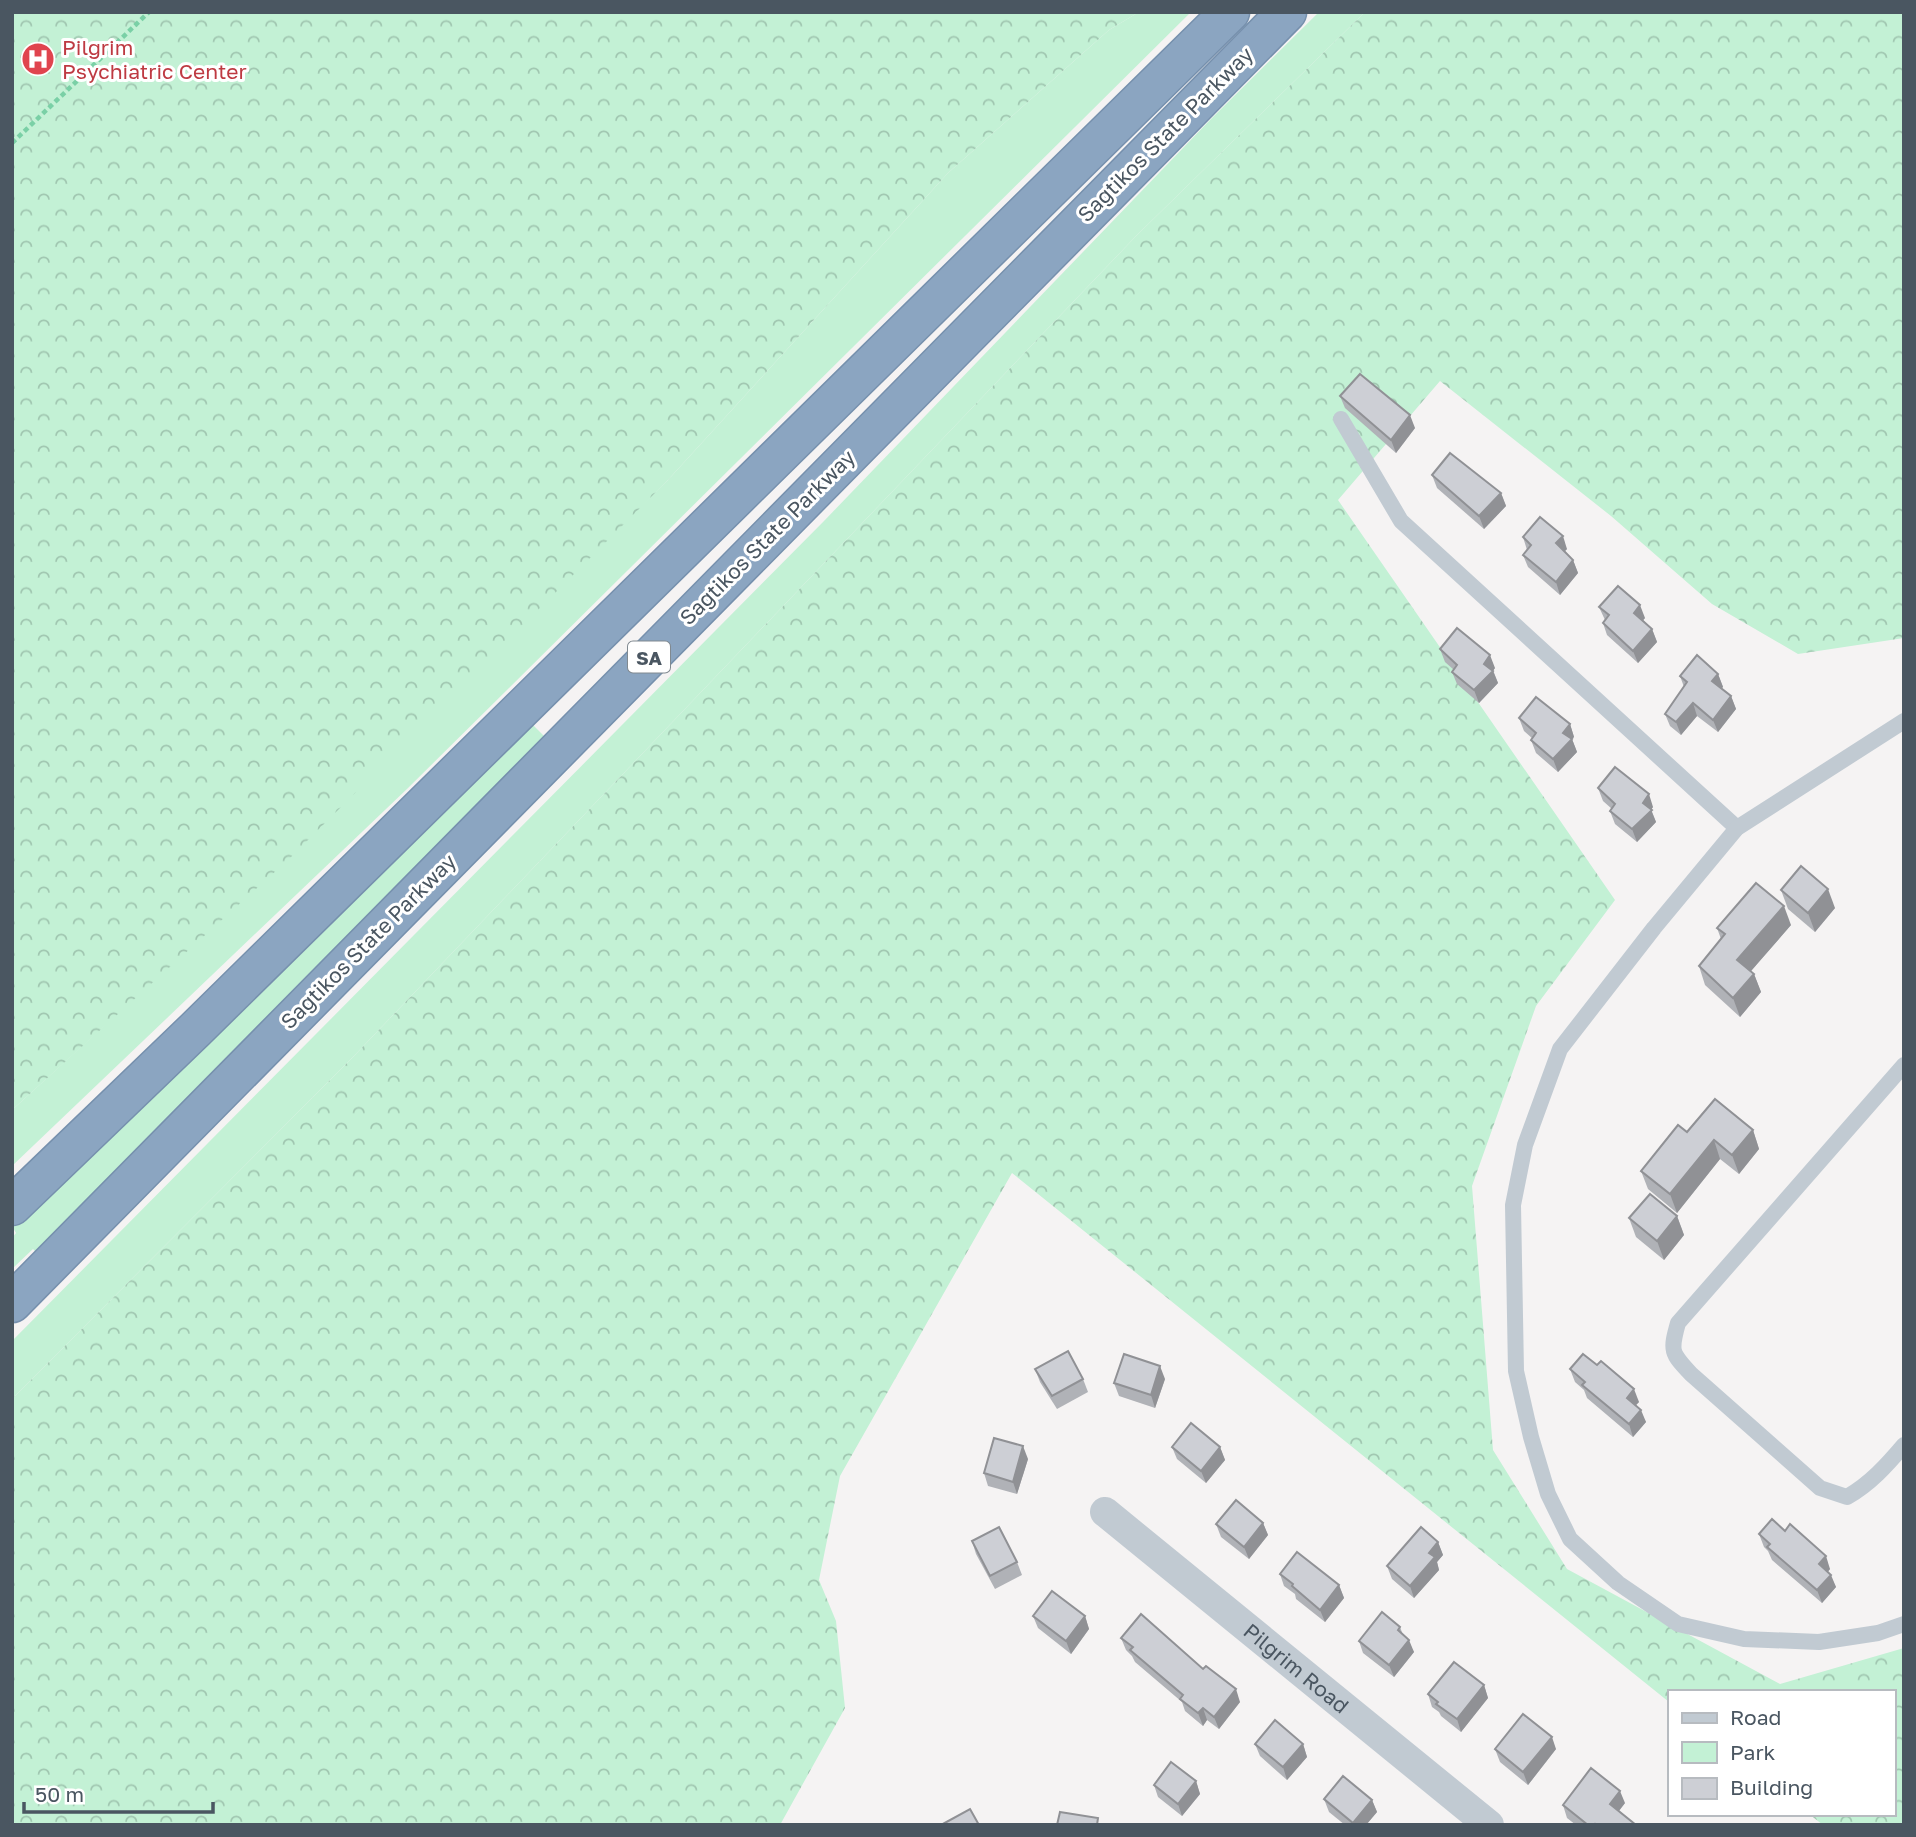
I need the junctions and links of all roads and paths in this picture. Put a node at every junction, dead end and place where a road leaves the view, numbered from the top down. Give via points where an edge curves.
1 (149, 12) edge
2 (1230, 12) edge
3 (1287, 12) edge
4 (12, 143) edge
5 (1340, 419) dead end
6 (1904, 721) edge
7 (1737, 828) junction
8 (1904, 1065) edge
9 (12, 1206) edge
10 (12, 1303) edge
11 (1904, 1445) edge
12 (1105, 1512) dead end
13 (1904, 1624) edge
14 (1489, 1825) edge

1 - 4 path
2 - 9 highway, Sagtikos State Parkway / SA
3 - 10 highway, Sagtikos State Parkway / SA
5 - 7 lane via 1401,522
6 - 7 lane
7 - 13 lane via 1560,1049 1525,1145 1513,1205 1516,1371 1548,1494 1570,1539 1618,1583 1678,1624 1744,1639 1819,1642
8 - 11 lane via 1678,1323 1672,1345 1691,1374 1820,1488 1847,1497 1881,1471
12 - 14 street, Pilgrim Road

